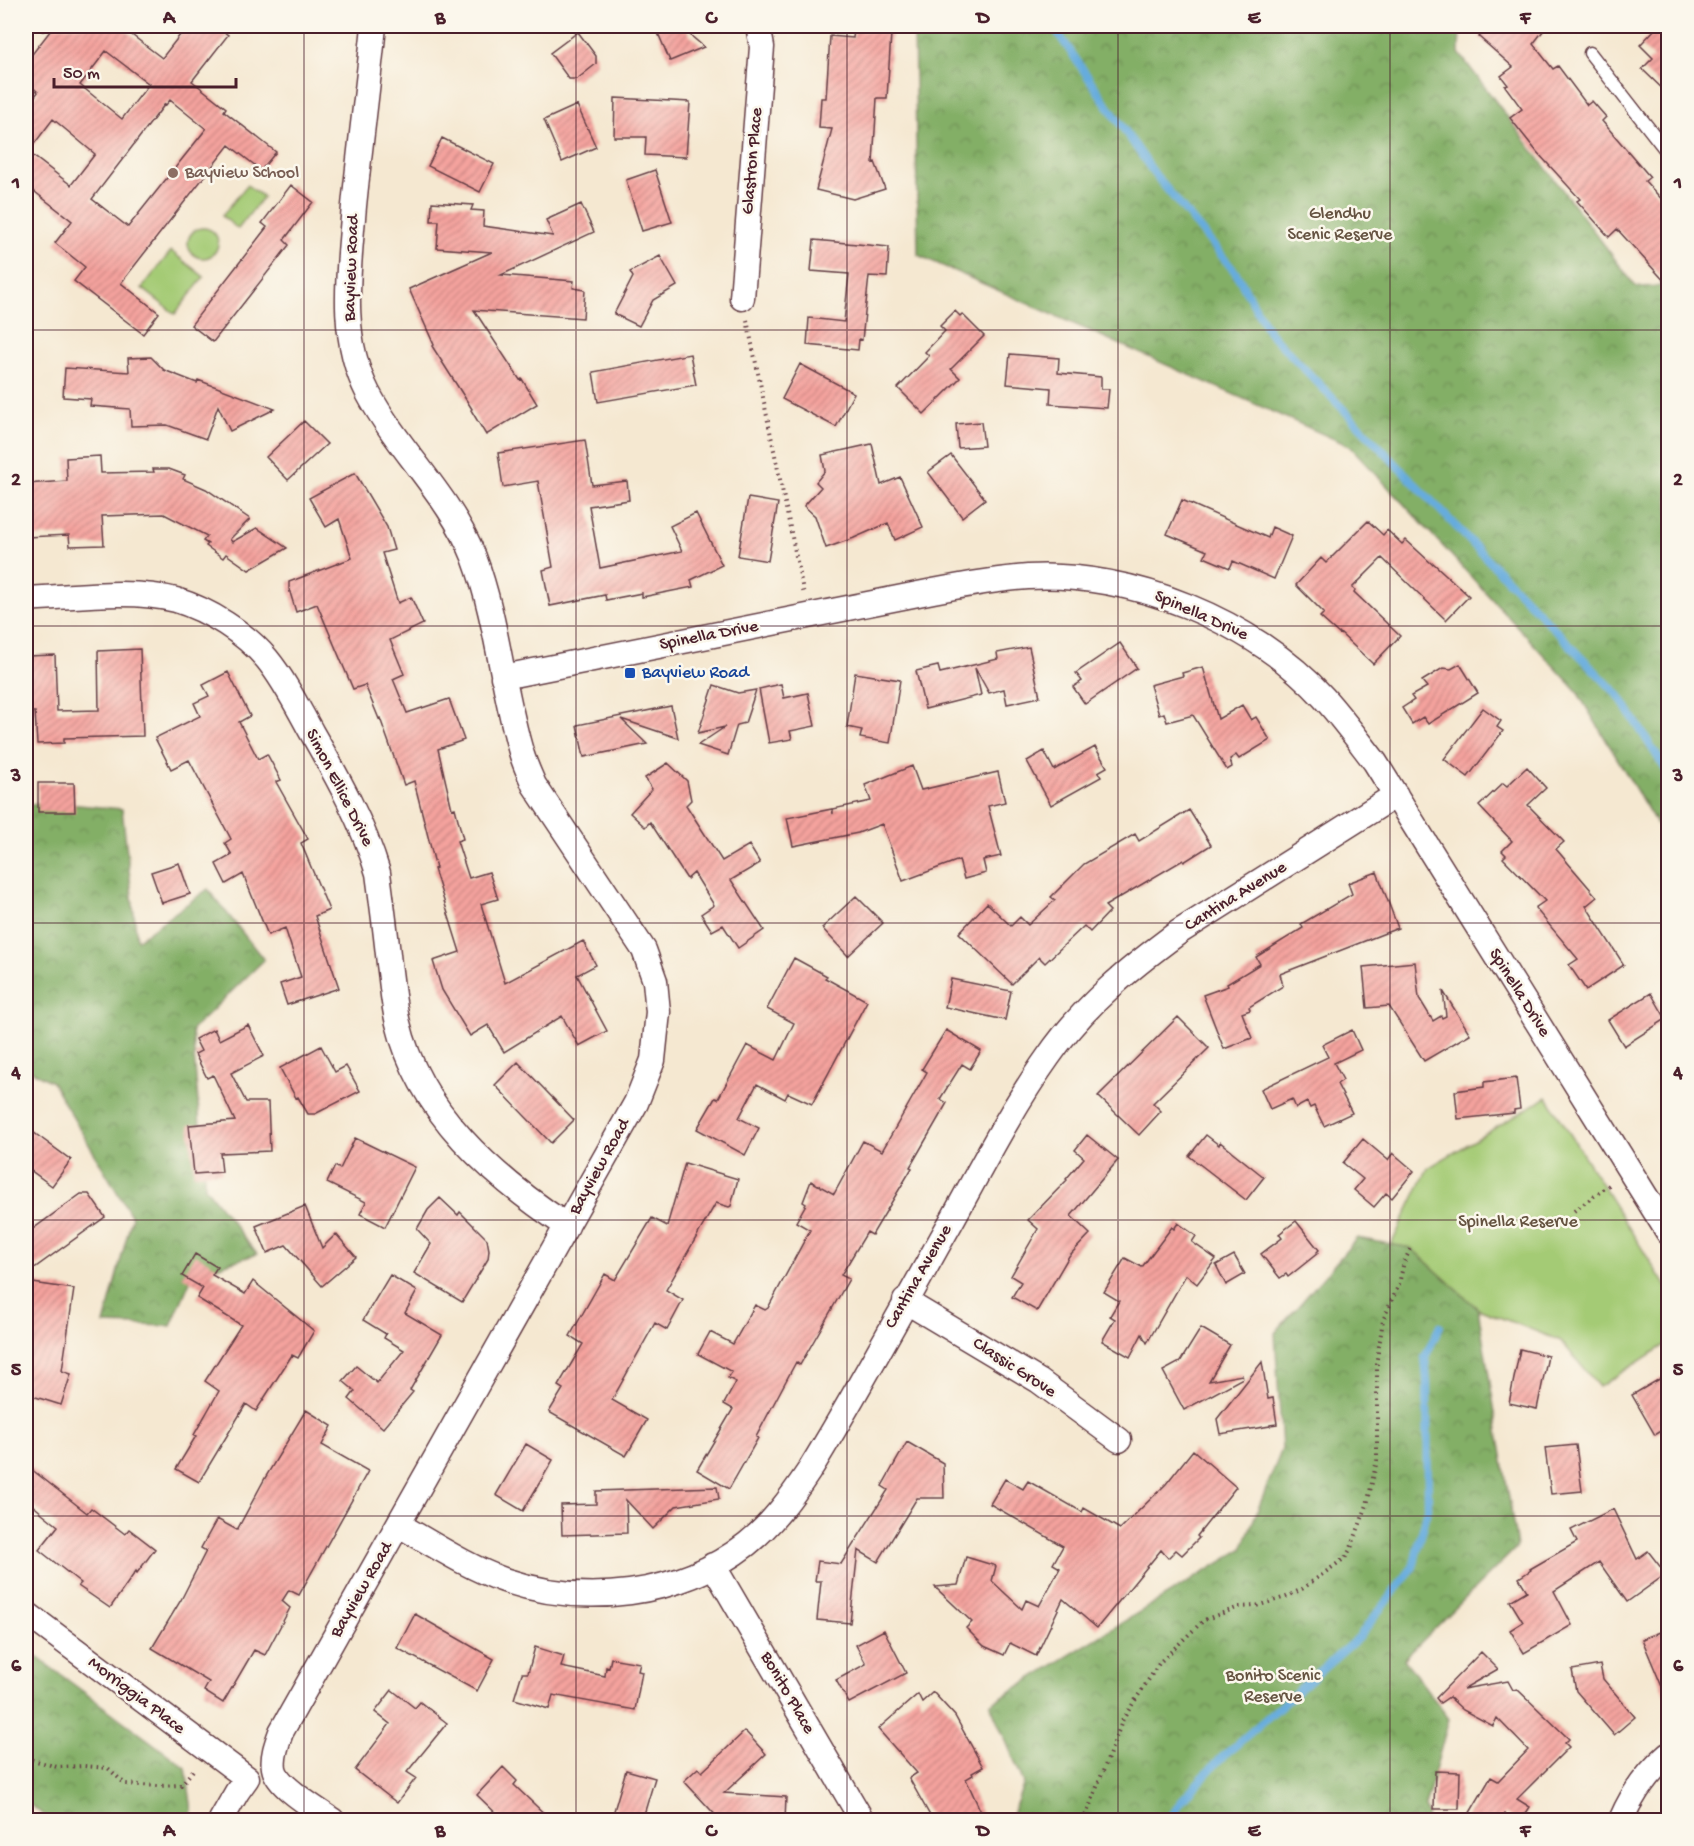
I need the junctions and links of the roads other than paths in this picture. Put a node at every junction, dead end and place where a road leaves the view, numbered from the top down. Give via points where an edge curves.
1 (374, 26) edge
2 (759, 26) edge
3 (1590, 53) dead end
4 (1668, 153) edge
5 (744, 305) road end
6 (26, 599) edge
7 (503, 677) junction
8 (1396, 795) junction
9 (567, 1226) junction
10 (1668, 1232) edge
11 (906, 1301) junction
12 (1119, 1440) dead end
13 (399, 1525) junction
14 (713, 1566) junction
15 (26, 1612) edge
16 (1668, 1755) edge
17 (274, 1769) junction
18 (247, 1779) junction
19 (221, 1821) edge
20 (332, 1821) edge
21 (861, 1821) edge
22 (1621, 1821) edge

1 - 7 street, Bayview Road via 348,272 352,346 368,393 452,513 471,549 490,604
2 - 5 street, Glastron Place via 762,47
3 - 4 lane
6 - 9 street, Simon Ellice Drive via 112,595 174,600 220,621 266,658 348,796 372,853 398,1023 416,1073 450,1124 486,1163
7 - 8 street, Spinella Drive via 980,582 1029,577 1104,582 1188,606 1264,647 1322,696
7 - 9 street, Bayview Road via 522,757 534,785 644,950 655,981 658,1012 653,1060 636,1103
8 - 10 street, Spinella Drive
8 - 11 street, Cantina Avenue via 1179,932 1095,1001 1048,1056
9 - 13 street, Bayview Road
11 - 12 street, Classic Grove via 1039,1381
11 - 14 street, Cantina Avenue via 792,1497 747,1544
13 - 14 street, Cantina Avenue via 503,1580 544,1591 602,1595 652,1588
13 - 17 street, Bayview Road via 281,1732
14 - 21 street, Bonito Place
15 - 18 street, Morriggia Place
16 - 22 street via 1629,1800
17 - 18 street
17 - 20 street via 288,1789
18 - 19 street

